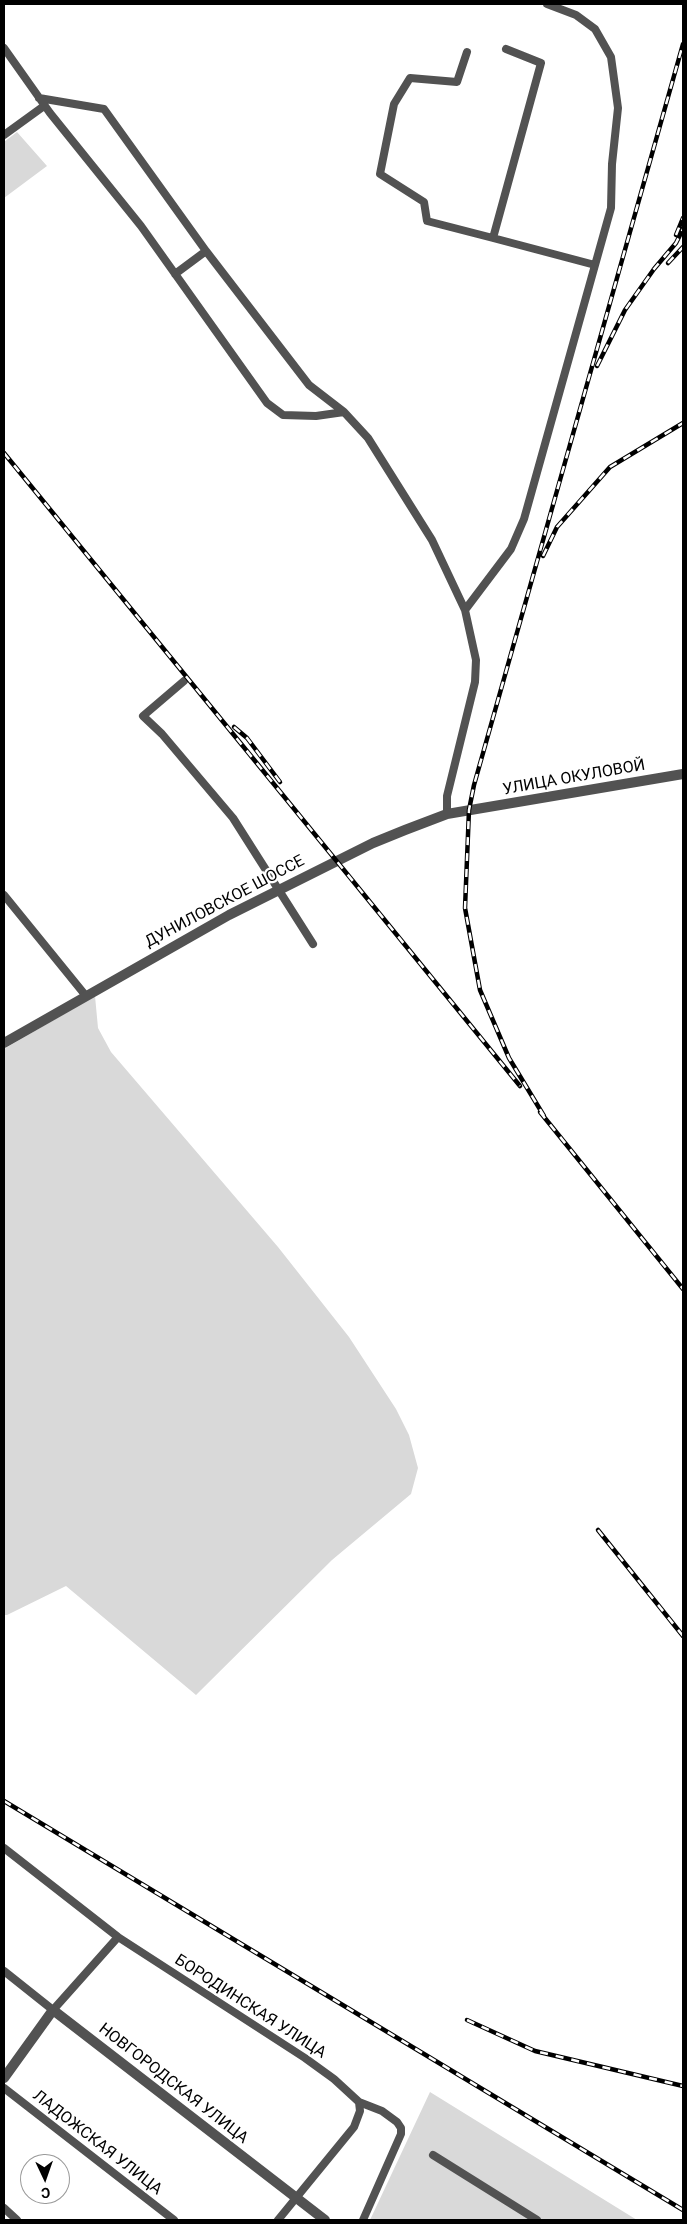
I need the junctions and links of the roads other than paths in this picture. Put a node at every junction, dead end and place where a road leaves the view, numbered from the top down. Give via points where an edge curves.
1 (548, 4) edge
2 (4, 48) edge
3 (506, 49) dead end
4 (467, 52) dead end
5 (39, 98) junction
6 (44, 106) junction
7 (4, 135) edge
8 (493, 238) junction
9 (206, 251) junction
10 (595, 265) junction
11 (175, 274) junction
12 (344, 412) junction
13 (465, 610) junction
14 (184, 681) dead end
15 (683, 774) edge
16 (469, 810) joint
17 (447, 814) junction
18 (277, 890) junction
19 (4, 895) edge
20 (313, 944) dead end
21 (86, 996) junction
22 (4, 1043) edge
23 (4, 1848) edge
24 (118, 1937) junction
25 (4, 1971) edge
26 (53, 2010) junction
27 (4, 2078) edge
28 (4, 2088) edge
29 (359, 2102) junction
30 (433, 2154) dead end
31 (295, 2198) junction
32 (4, 2208) edge
33 (17, 2220) edge
34 (174, 2220) edge
35 (278, 2220) edge
36 (325, 2220) edge
37 (363, 2220) edge
38 (537, 2220) edge

1 - 10 street via 576,15 595,29 611,58 618,108 611,208
2 - 5 street
3 - 8 street via 541,63
4 - 8 street via 458,82 410,78 394,104 380,174 424,202 427,221
5 - 6 street
5 - 9 street via 104,108
6 - 7 street
6 - 11 street via 141,226
8 - 10 street
9 - 11 street
9 - 12 street via 310,385
10 - 13 street via 524,518 511,549
11 - 12 street via 267,404 283,415 316,416
12 - 13 street via 368,438 396,481 432,540
13 - 17 street via 476,660 475,682 447,796
14 - 18 street via 144,716 233,818
15 - 16 street, УЛИЦА ОКУЛОВОЙ
16 - 17 street, ДУНИЛОВСКОЕ ШОССЕ
17 - 18 street, ДУНИЛОВСКОЕ ШОССЕ via 373,843
18 - 20 street
18 - 21 street, ДУНИЛОВСКОЕ ШОССЕ
19 - 21 street
21 - 22 street, ДУНИЛОВСКОЕ ШОССЕ
23 - 24 street, БОРОДИНСКАЯ УЛИЦА
24 - 26 street
24 - 29 street, БОРОДИНСКАЯ УЛИЦА via 305,2058
25 - 26 street, НОВГОРОДСКАЯ УЛИЦА
26 - 27 street
26 - 31 street, НОВГОРОДСКАЯ УЛИЦА
28 - 34 street, ЛАДОЖСКАЯ УЛИЦА
29 - 31 street via 360,2111 354,2127
29 - 37 street, БОРОДИНСКАЯ УЛИЦА via 391,2116 401,2128
30 - 38 street
31 - 35 street
31 - 36 street, НОВГОРОДСКАЯ УЛИЦА
32 - 33 street

